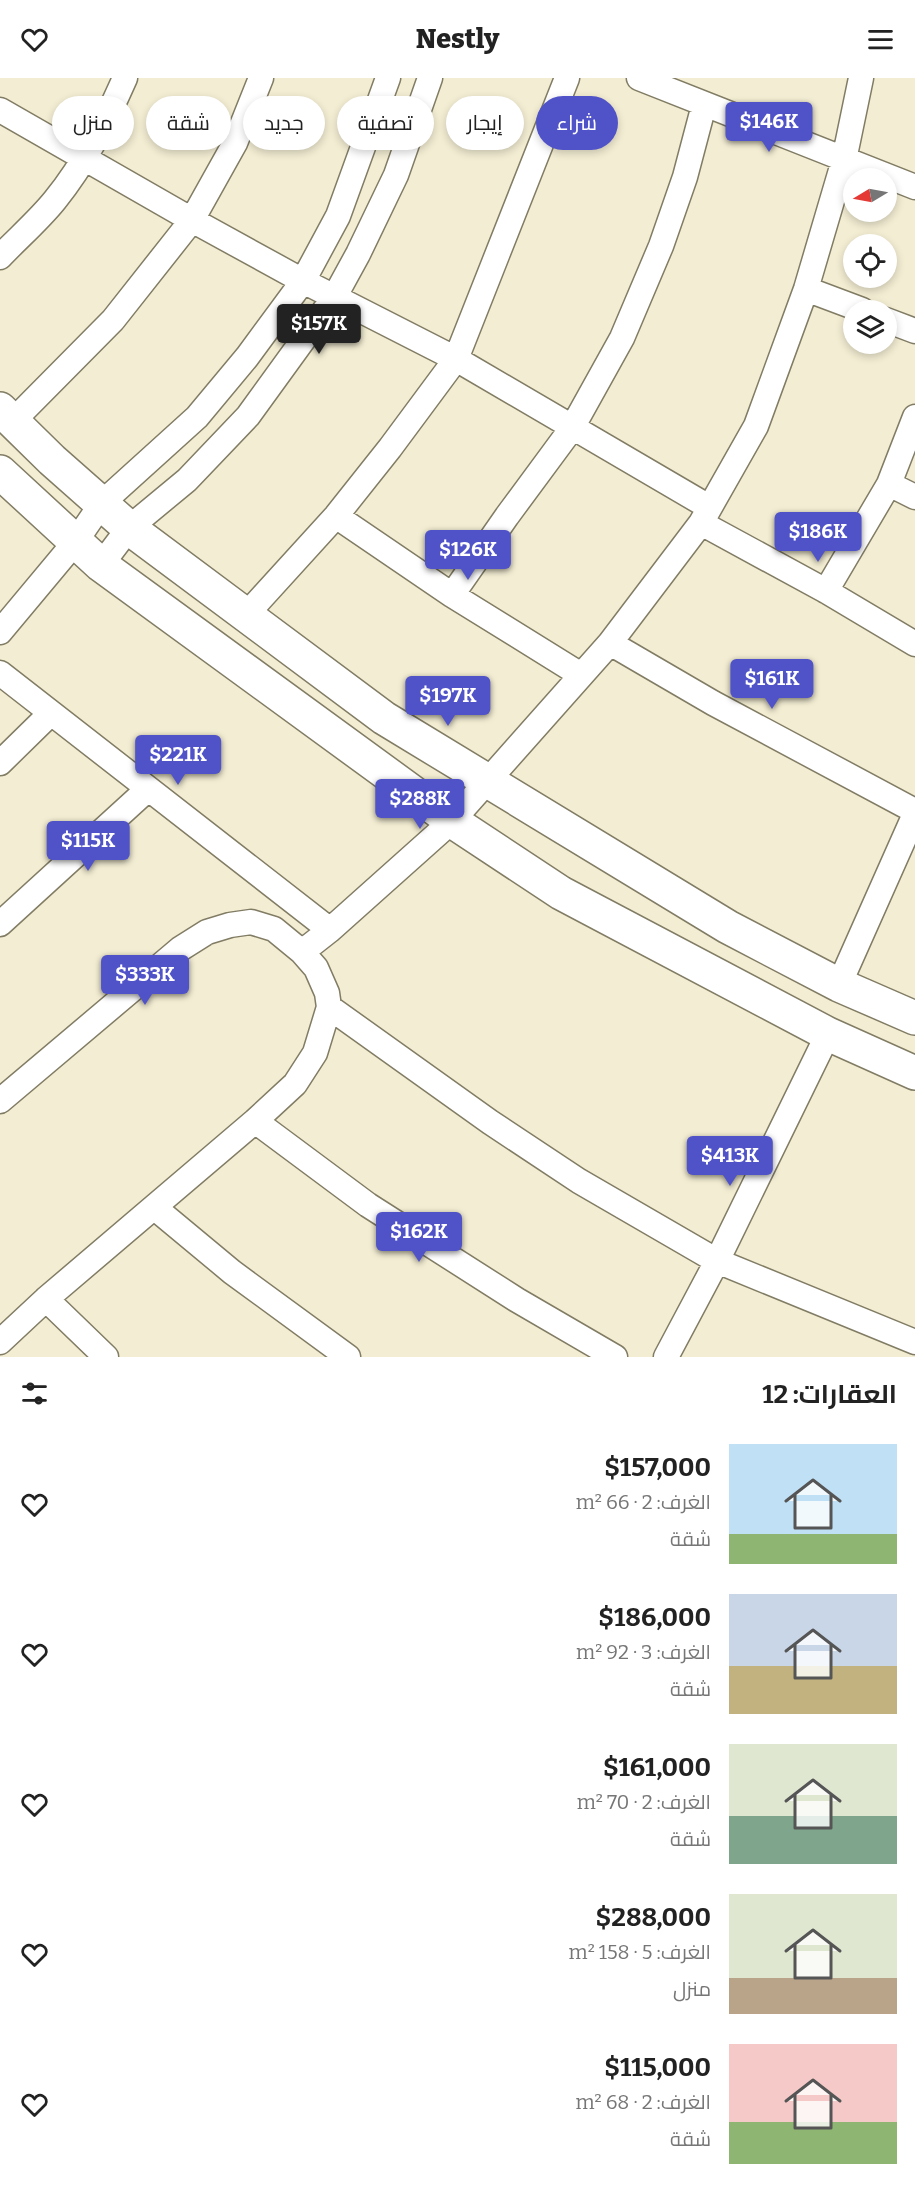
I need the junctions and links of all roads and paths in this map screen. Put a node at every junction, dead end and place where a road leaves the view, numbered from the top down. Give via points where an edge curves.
1 (125, 78) edge
2 (261, 78) edge
3 (388, 78) edge
4 (430, 78) edge
5 (567, 78) edge
6 (639, 78) edge
7 (861, 78) edge
8 (704, 105) junction
9 (0, 110) edge
10 (85, 159) junction
11 (844, 160) junction
12 (915, 187) edge
13 (192, 220) junction
14 (0, 257) edge
15 (303, 281) junction
16 (806, 289) junction
17 (334, 296) junction
18 (843, 303) edge
19 (897, 324) edge
20 (915, 331) edge
21 (456, 359) junction
22 (7, 415) edge
23 (915, 417) edge
24 (572, 429) junction
25 (0, 472) edge
26 (889, 484) junction
27 (915, 496) edge
28 (102, 503) junction
29 (705, 515) junction
30 (336, 516) junction
31 (129, 528) junction
32 (75, 541) junction
33 (101, 565) junction
34 (826, 591) junction
35 (452, 595) junction
36 (245, 616) junction
37 (0, 632) edge
38 (610, 643) junction
39 (915, 644) edge
40 (0, 673) edge
41 (581, 675) junction
42 (50, 714) junction
43 (0, 763) edge
44 (488, 782) junction
45 (147, 789) junction
46 (915, 813) edge
47 (452, 821) junction
48 (0, 924) edge
49 (330, 930) junction
50 (302, 952) junction
51 (839, 985) junction
52 (329, 1007) junction
53 (915, 1018) edge
54 (828, 1034) junction
55 (915, 1073) edge
56 (0, 1101) edge
57 (255, 1121) junction
58 (155, 1208) junction
59 (717, 1261) junction
60 (46, 1299) junction
61 (0, 1342) edge
62 (915, 1342) edge
63 (106, 1357) edge
64 (348, 1357) edge
65 (615, 1357) edge
66 (666, 1357) edge

1 - 10 street
2 - 13 street via 235,142
3 - 15 street via 338,216
4 - 17 street via 396,175
5 - 21 street
6 - 8 street
7 - 11 street
8 - 11 street
8 - 24 street via 661,246 622,338
9 - 10 street
10 - 13 street
10 - 14 street via 55,200
11 - 12 street
11 - 16 street
13 - 15 street
13 - 22 street via 113,320
15 - 17 street
15 - 28 street via 197,417
16 - 18 street
16 - 29 street via 756,426
17 - 21 street
17 - 31 street via 248,416 187,480
19 - 20 street
21 - 24 street
21 - 30 street
22 - 28 street
23 - 26 street
24 - 29 street
24 - 35 street
25 - 32 street
26 - 27 street
26 - 34 street
28 - 31 street
28 - 32 street
29 - 34 street
29 - 38 street
30 - 35 street
30 - 36 street
31 - 33 street
31 - 36 street
32 - 33 street
32 - 37 street
33 - 47 street
34 - 39 street
35 - 41 street
36 - 44 street via 384,718
38 - 41 street
38 - 46 street
40 - 42 street
41 - 44 street
42 - 43 street
42 - 45 street
44 - 47 street
44 - 51 street via 728,927
45 - 48 street
45 - 49 street
46 - 51 street
47 - 49 street
47 - 54 street via 561,893
49 - 50 street
50 - 52 street via 316,968
50 - 56 street via 274,929 251,922 207,932 180,949
51 - 53 street
52 - 57 street via 315,1053 295,1083
52 - 59 street via 569,1175
54 - 55 street
54 - 59 street
57 - 58 street
57 - 65 street via 368,1205
58 - 60 street
58 - 64 street via 232,1272
59 - 62 street
59 - 66 street
60 - 61 street
60 - 63 street

